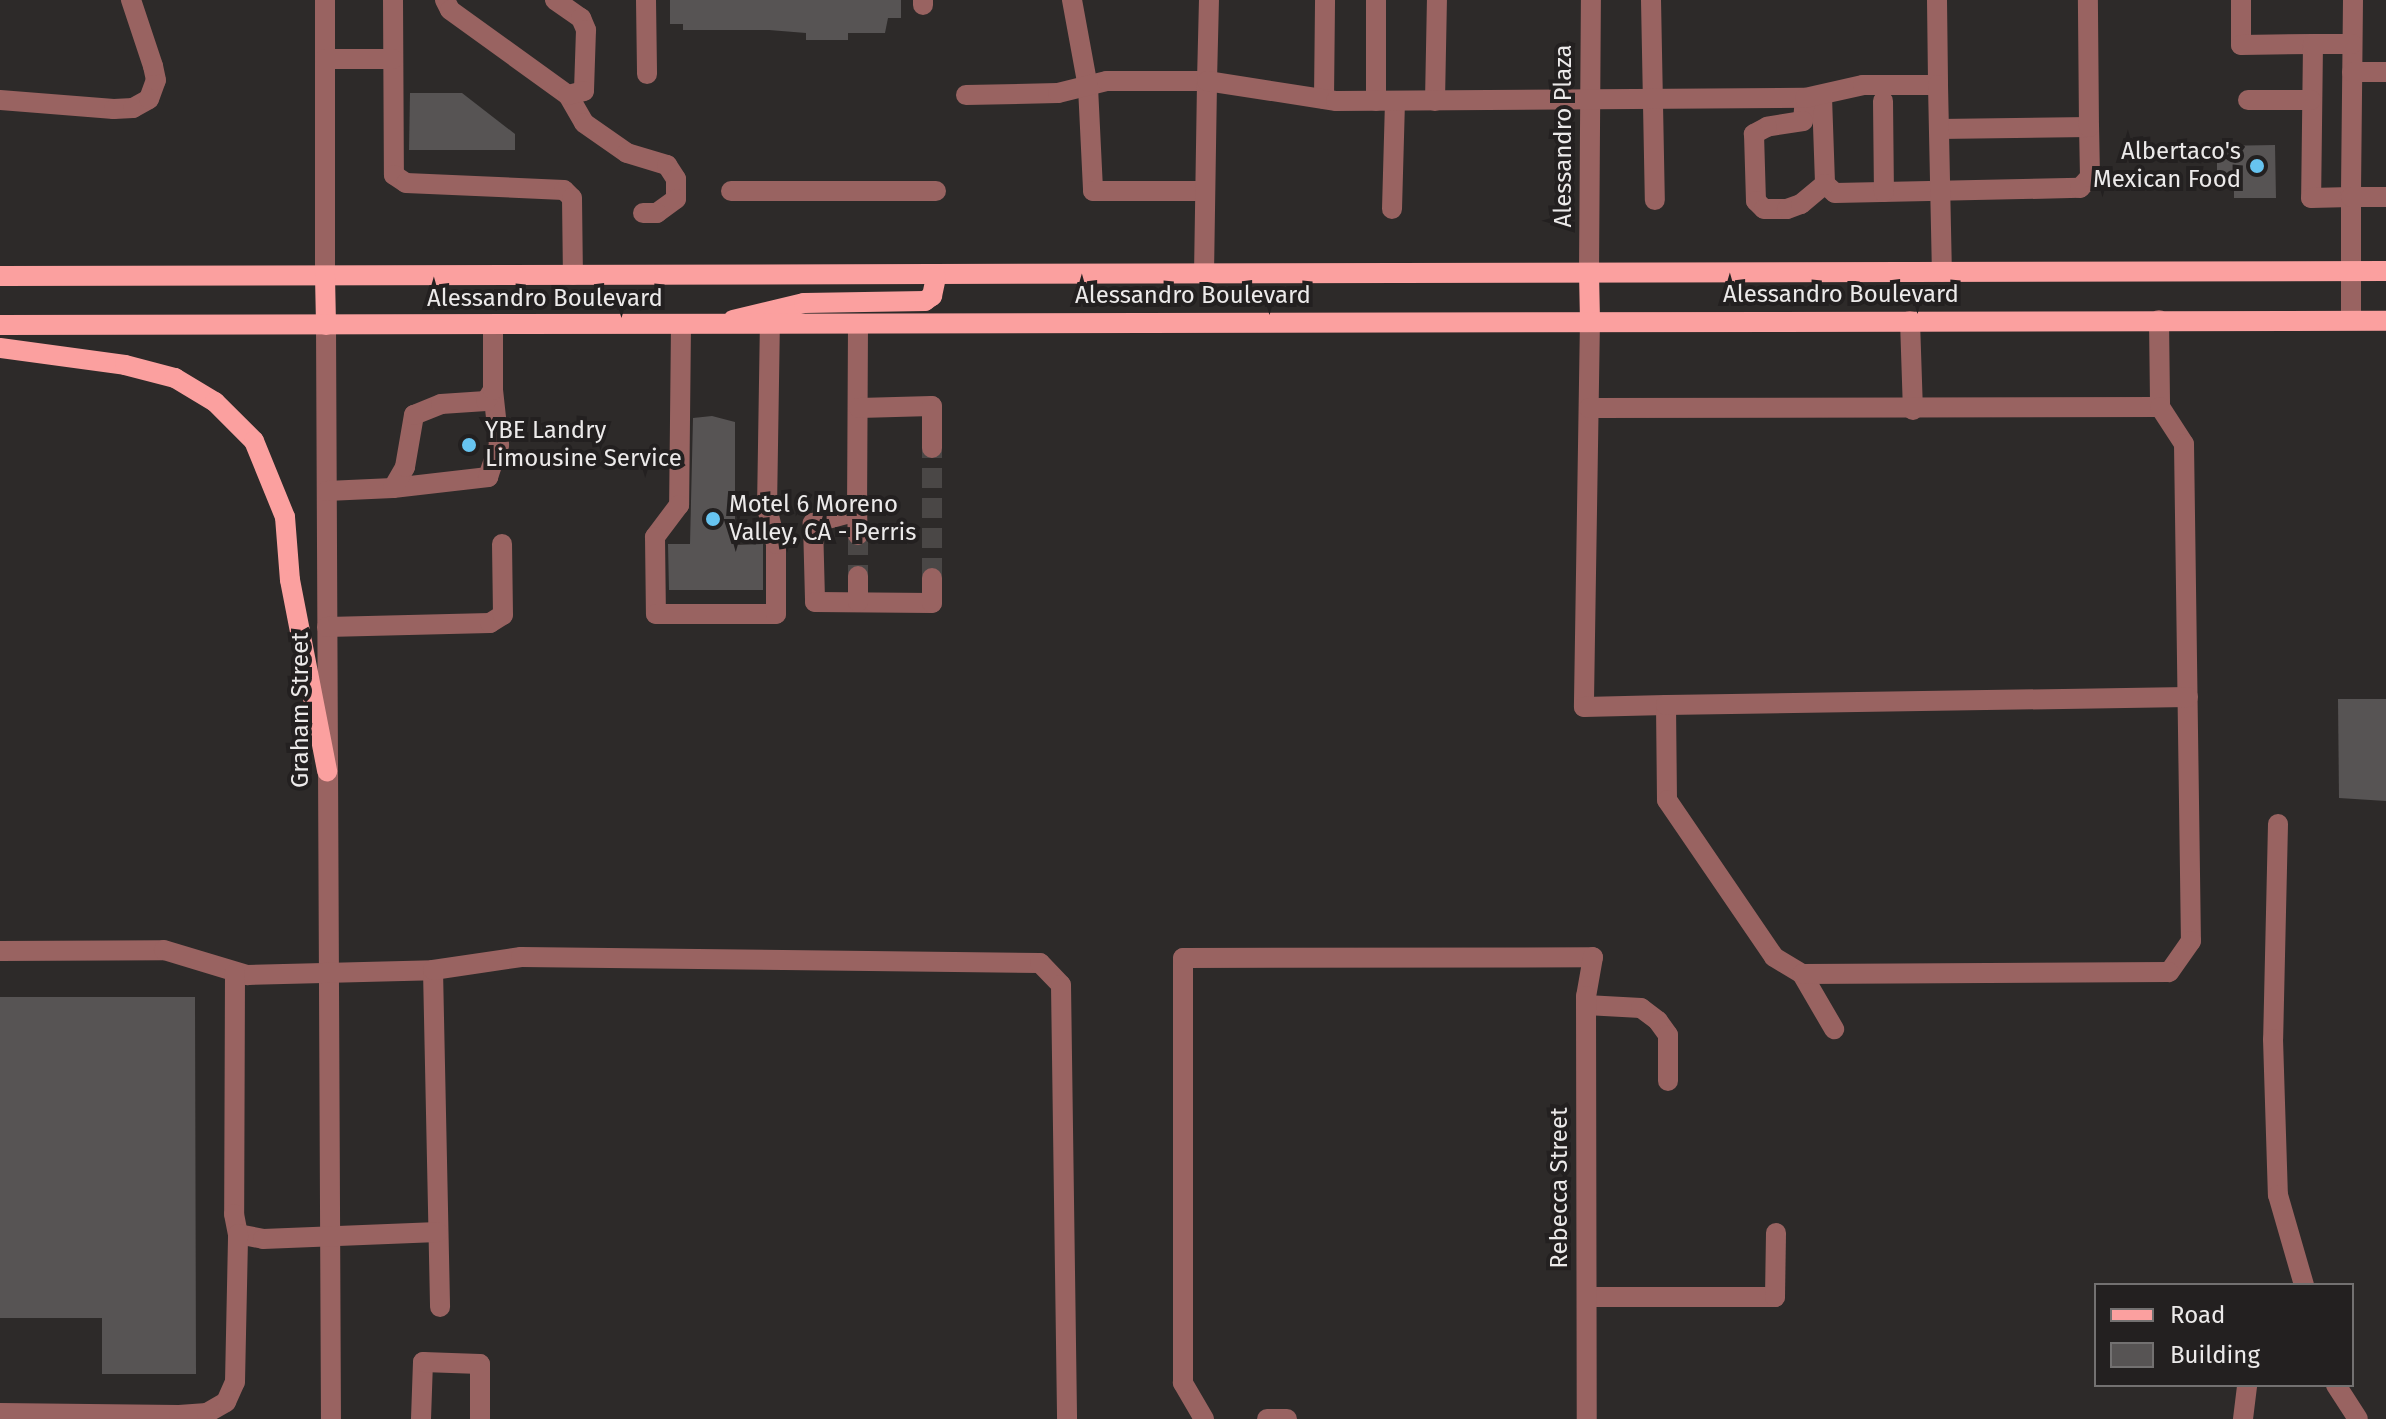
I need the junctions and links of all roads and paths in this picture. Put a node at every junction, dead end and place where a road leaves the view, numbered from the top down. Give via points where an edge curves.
1 (131, 0) edge
2 (325, 0) edge
3 (393, 0) edge
4 (445, 0) edge
5 (555, 0) edge
6 (646, 0) edge
7 (1072, 0) edge
8 (1209, 0) edge
9 (1325, 0) edge
10 (1376, 0) edge
11 (1437, 0) edge
12 (1591, 0) edge
13 (1651, 0) edge
14 (1937, 0) edge
15 (2088, 0) edge
16 (2241, 0) edge
17 (2353, 0) edge
18 (2313, 44) junction
19 (2352, 44) junction
20 (325, 59) junction
21 (393, 59) junction
22 (2352, 72) junction
23 (2386, 72) edge
24 (647, 74) dead end
25 (1207, 81) junction
26 (1938, 85) junction
27 (1088, 87) junction
28 (568, 95) junction
29 (966, 95) dead end
30 (1813, 98) junction
31 (1324, 99) junction
32 (1652, 99) junction
33 (0, 100) edge
34 (1591, 100) junction
35 (2248, 100) dead end
36 (2311, 100) junction
37 (1385, 101) junction
38 (1435, 101) junction
39 (1883, 101) dead end
40 (2089, 127) junction
41 (1939, 129) junction
42 (1825, 184) junction
43 (1940, 190) junction
44 (731, 191) dead end
45 (936, 191) dead end
46 (1205, 191) junction
47 (1884, 192) junction
48 (2351, 197) junction
49 (2386, 197) edge
50 (1655, 200) dead end
51 (1392, 209) dead end
52 (643, 213) dead end
53 (2351, 271) junction
54 (2386, 271) edge
55 (1942, 272) junction
56 (1589, 273) junction
57 (1204, 274) junction
58 (573, 275) junction
59 (0, 276) edge
60 (325, 276) junction
61 (936, 277) junction
62 (1590, 319) junction
63 (2159, 320) junction
64 (2351, 320) junction
65 (1910, 321) junction
66 (2386, 321) edge
67 (0, 325) edge
68 (326, 325) junction
69 (493, 325) junction
70 (681, 325) junction
71 (858, 325) junction
72 (714, 326) junction
73 (770, 326) junction
74 (0, 348) edge
75 (493, 390) junction
76 (2160, 407) junction
77 (859, 408) junction
78 (1589, 408) junction
79 (1913, 410) junction
80 (932, 448) tunnel mouth
81 (393, 488) junction
82 (327, 491) junction
83 (857, 511) junction
84 (858, 535) tunnel mouth
85 (502, 544) dead end
86 (858, 576) tunnel mouth
87 (932, 578) tunnel mouth
88 (858, 602) junction
89 (327, 627) junction
90 (2188, 697) junction
91 (1666, 705) junction
92 (327, 771) junction
93 (2278, 824) dead end
94 (0, 951) edge
95 (328, 969) junction
96 (433, 970) junction
97 (235, 973) junction
98 (1802, 974) junction
99 (1586, 1005) junction
100 (1834, 1029) dead end
101 (1668, 1081) dead end
102 (438, 1232) junction
103 (330, 1233) junction
104 (1776, 1233) dead end
105 (238, 1234) junction
106 (2303, 1283) edge
107 (1587, 1297) junction
108 (440, 1307) dead end
109 (2247, 1387) edge
110 (2337, 1387) edge
111 (0, 1413) edge
112 (331, 1419) edge
113 (421, 1419) edge
114 (480, 1419) edge
115 (1067, 1419) edge
116 (1204, 1419) edge
117 (1267, 1419) edge
118 (1287, 1419) edge
119 (1587, 1419) edge
120 (2243, 1419) edge
121 (2358, 1419) edge

1 - 33 street via 156,80 149,99 133,108 114,109
2 - 20 street, Graham Street
3 - 21 street
4 - 28 street via 450,10
5 - 28 street via 581,18 586,30 584,91
6 - 24 street
7 - 27 street
8 - 25 street
9 - 31 street
10 - 37 street
11 - 38 street
12 - 34 street, Alessandro Plaza
13 - 32 street
14 - 26 street
15 - 40 street
16 - 18 street via 2241,45
17 - 19 street
18 - 19 street
18 - 36 street
19 - 22 street
20 - 21 street
20 - 60 street, Graham Street
21 - 58 street via 392,151 399,182 564,190 572,198
22 - 23 street
22 - 48 street
25 - 27 street via 1107,81
25 - 31 street
25 - 46 street
26 - 30 street via 1863,85
26 - 41 street
27 - 29 street
27 - 46 street via 1093,191
28 - 52 street via 584,123 627,153 667,165 676,179 676,199 657,213
30 - 32 street
30 - 42 street
30 - 42 street via 1803,121 1754,134 1756,201 1764,209 1787,209
31 - 37 street
32 - 34 street
32 - 50 street
34 - 38 street
34 - 56 street, Alessandro Plaza
35 - 36 street
36 - 48 street via 2311,198
37 - 38 street
37 - 51 street
39 - 47 street
40 - 41 street
40 - 43 street via 2090,177 2080,188
41 - 43 street
42 - 47 street via 1835,193
43 - 47 street
43 - 55 street
44 - 45 street
46 - 57 street
48 - 49 street
48 - 53 street
53 - 54 main road, Alessandro Boulevard
53 - 55 main road, Alessandro Boulevard
53 - 64 street
55 - 56 main road, Alessandro Boulevard
56 - 57 main road, Alessandro Boulevard
56 - 62 main road
57 - 61 main road, Alessandro Boulevard
58 - 60 main road, Alessandro Boulevard
58 - 61 main road, Alessandro Boulevard
59 - 60 main road, Alessandro Boulevard
60 - 68 main road, Graham Street
61 - 72 main road via 932,296 925,301 804,303
62 - 65 main road, Alessandro Boulevard
62 - 71 main road, Alessandro Boulevard
62 - 78 street
63 - 64 main road, Alessandro Boulevard
63 - 65 main road, Alessandro Boulevard
63 - 76 street
64 - 66 main road, Alessandro Boulevard
65 - 79 street
67 - 68 main road, Alessandro Boulevard
68 - 69 main road, Alessandro Boulevard
68 - 82 street, Graham Street
69 - 70 main road, Alessandro Boulevard
69 - 75 street
70 - 72 main road, Alessandro Boulevard
70 - 73 street via 679,505 655,537 656,614 776,614 776,544 767,509
71 - 73 main road, Alessandro Boulevard
71 - 77 street
72 - 73 main road, Alessandro Boulevard
74 - 92 main road via 125,365 175,378 215,402 254,441 285,517 290,580
75 - 81 street via 486,401 441,404 414,415 405,467
75 - 81 street via 499,445 488,477
76 - 79 street
76 - 90 street via 2184,444
77 - 80 street via 932,406
77 - 83 street
78 - 79 street
78 - 91 street via 1584,707
81 - 82 street
82 - 89 street, Graham Street
83 - 84 street
83 - 88 street via 813,523 815,602
85 - 89 street via 503,615 490,623
86 - 88 street
87 - 88 street via 932,603
89 - 92 street, Graham Street
90 - 91 street
90 - 98 street via 2191,941 2169,972
91 - 98 street via 1667,800 1774,957
92 - 95 street, Graham Street
93 - 106 street via 2273,1039 2278,1195
94 - 97 street via 164,950 199,956
95 - 96 street
95 - 97 street
95 - 103 street, Graham Street
96 - 102 street
96 - 115 street via 521,957 1040,963 1061,985
97 - 105 street
98 - 100 street
99 - 101 street via 1641,1008 1658,1021 1668,1035
99 - 107 street, Rebecca Street
99 - 116 street, Rebecca Street via 1593,957 1183,958 1183,1383
102 - 103 street
102 - 108 street
103 - 105 street via 263,1239
103 - 112 street, Graham Street
104 - 107 street via 1775,1297
105 - 111 street via 235,1382 226,1402 207,1413 179,1415
107 - 119 street, Rebecca Street
109 - 120 street
110 - 121 street
113 - 114 street via 423,1362 480,1364
117 - 118 street

